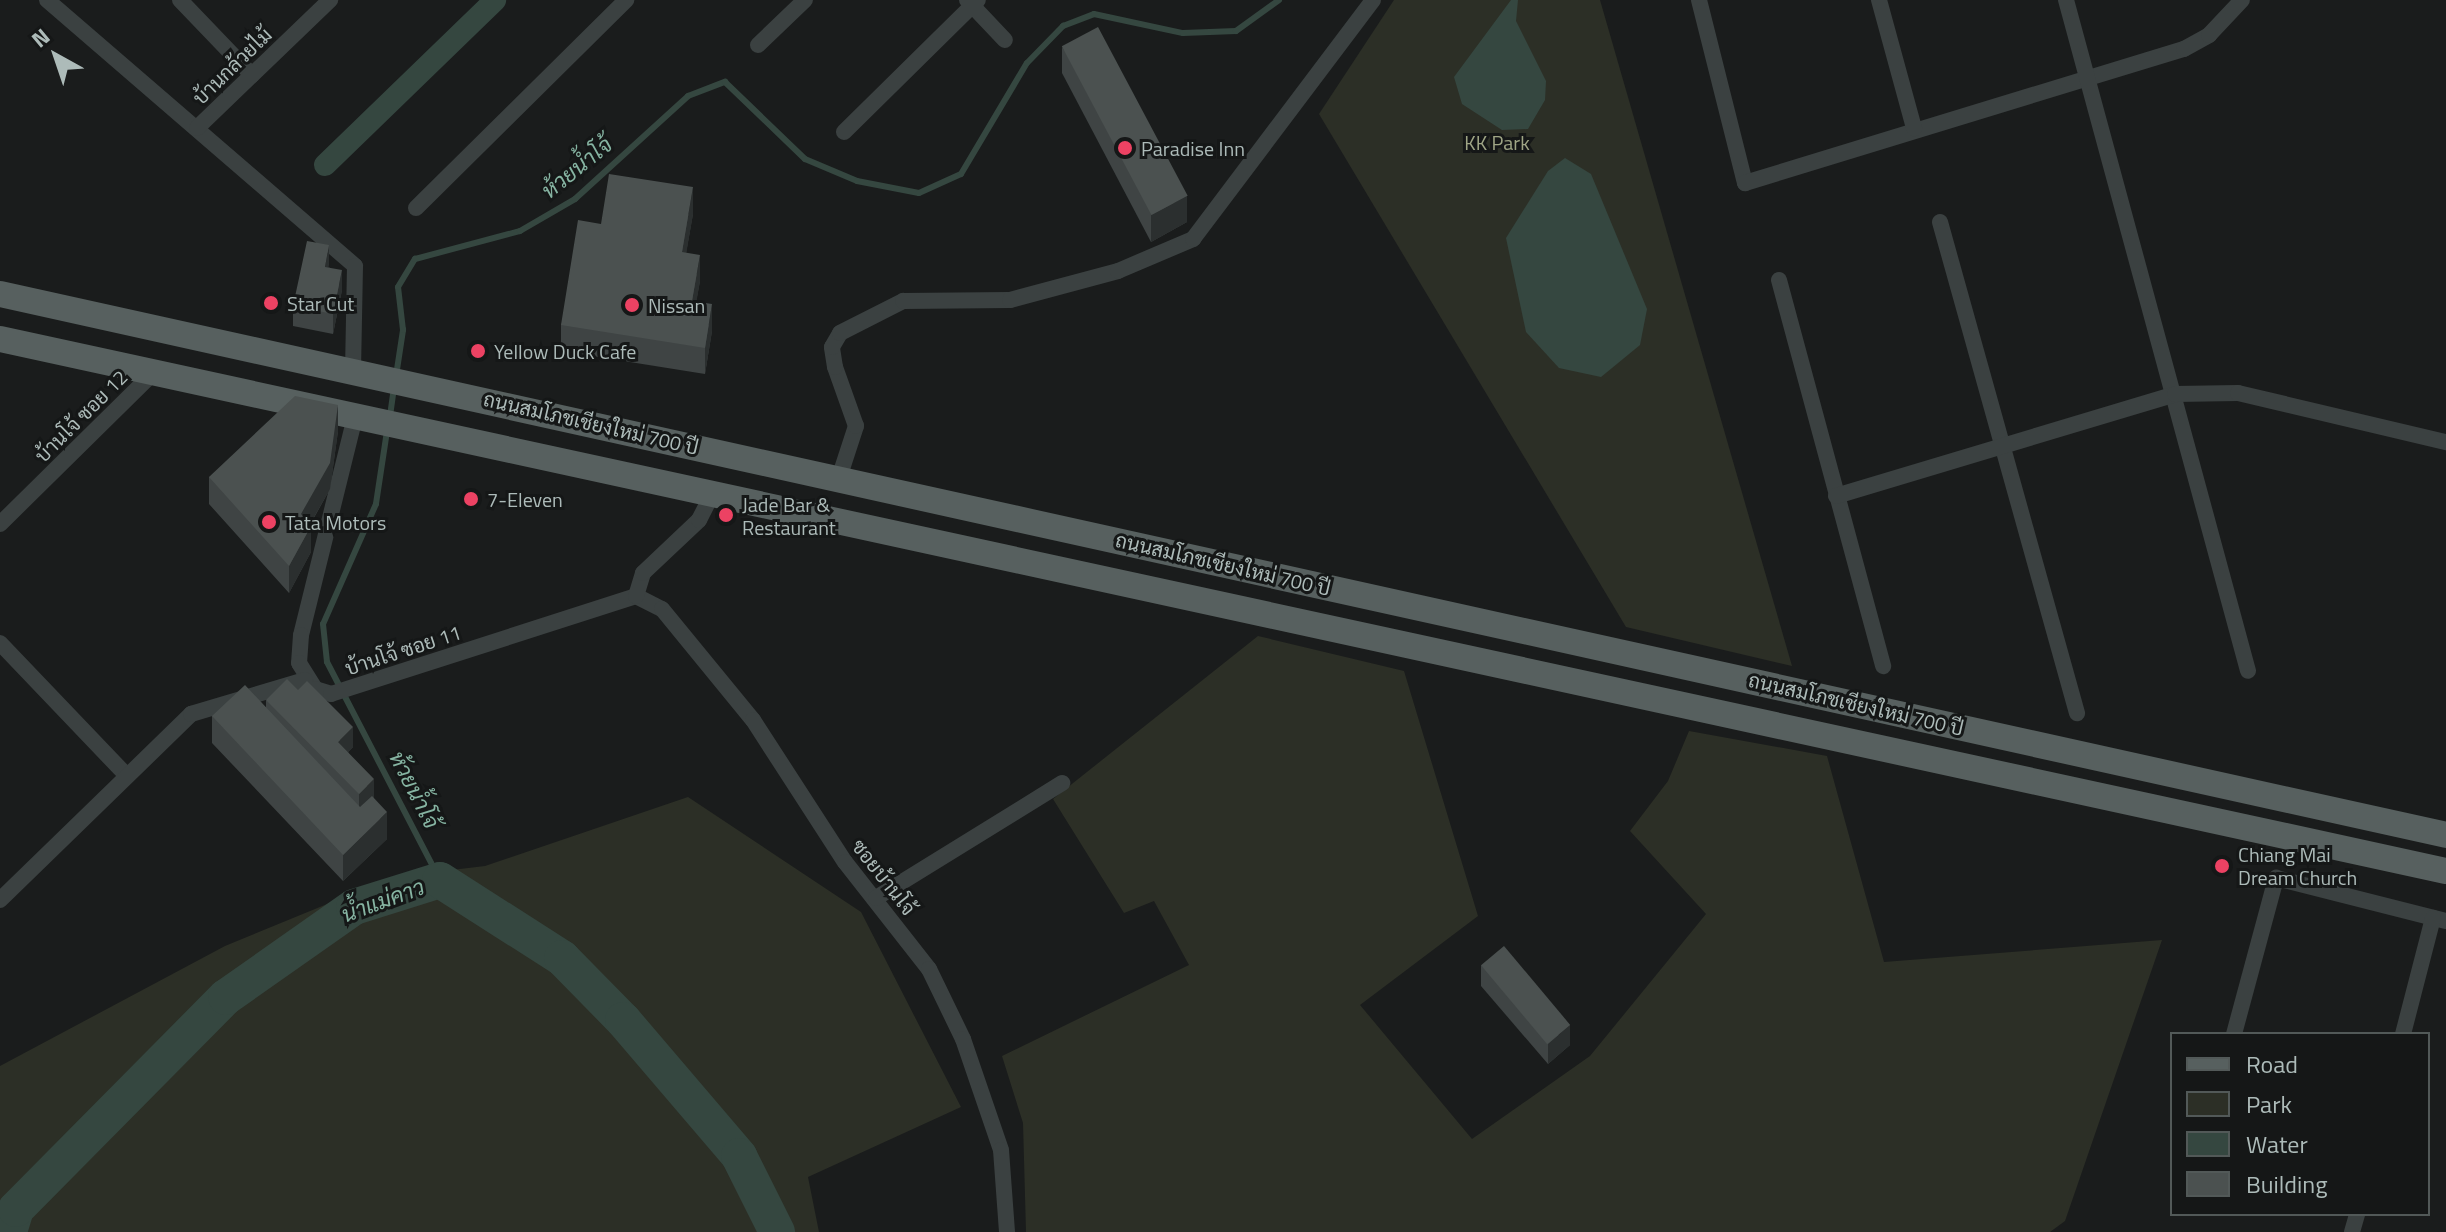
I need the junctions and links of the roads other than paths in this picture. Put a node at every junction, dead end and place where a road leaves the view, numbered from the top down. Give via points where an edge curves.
1 (47, 0) edge
2 (180, 0) edge
3 (330, 0) edge
4 (626, 0) edge
5 (805, 0) edge
6 (1373, 0) edge
7 (1699, 0) edge
8 (1879, 0) edge
9 (2066, 0) edge
10 (2242, 0) edge
11 (973, 2) edge
12 (1005, 40) dead end
13 (758, 45) dead end
14 (2089, 73) junction
15 (252, 75) junction
16 (197, 128) junction
17 (1914, 128) junction
18 (844, 132) dead end
19 (416, 208) dead end
20 (1940, 222) dead end
21 (1779, 280) dead end
22 (0, 294) edge
23 (0, 339) edge
24 (156, 370) junction
25 (353, 371) junction
26 (2175, 394) junction
27 (362, 418) junction
28 (2446, 442) edge
29 (2007, 444) junction
30 (839, 478) junction
31 (711, 496) junction
32 (1836, 496) junction
33 (0, 524) edge
34 (636, 596) junction
35 (0, 643) edge
36 (1883, 666) dead end
37 (2248, 671) dead end
38 (305, 680) junction
39 (2077, 713) dead end
40 (127, 776) junction
41 (1062, 783) dead end
42 (2350, 814) junction
43 (2446, 818) edge
44 (2446, 835) edge
45 (2345, 851) junction
46 (2446, 871) edge
47 (2446, 888) edge
48 (876, 898) junction
49 (0, 900) edge
50 (2439, 919) edge
51 (2235, 1032) edge
52 (2404, 1032) edge
53 (1007, 1232) edge

1 - 16 street
2 - 15 street
3 - 15 street, บ้านกล้วยไม้
4 - 19 street
5 - 13 street
6 - 30 street via 1193,239 1118,271 1010,300 903,301 840,333 835,367 856,426
7 - 17 street via 1745,183
8 - 17 street
9 - 14 street
10 - 14 street via 2209,35 2184,49
11 - 12 street
11 - 18 street
14 - 17 street
14 - 26 street
15 - 16 street, บ้านกล้วยไม้
16 - 25 street via 355,266
20 - 29 street
21 - 32 street
22 - 25 main road, ถนนสมโภชเชียงใหม่ 700 ปี
23 - 24 main road, ถนนสมโภชเชียงใหม่ 700 ปี
24 - 27 main road, ถนนสมโภชเชียงใหม่ 700 ปี
24 - 33 street, บ้านโจ้ ซอย 12
25 - 30 main road, ถนนสมโภชเชียงใหม่ 700 ปี
26 - 28 street via 2238,393
26 - 29 street
26 - 37 street
27 - 31 main road, ถนนสมโภชเชียงใหม่ 700 ปี
27 - 38 street via 301,635
29 - 32 street
29 - 39 street
30 - 42 main road, ถนนสมโภชเชียงใหม่ 700 ปี
31 - 34 street via 699,520 643,573
31 - 45 main road, ถนนสมโภชเชียงใหม่ 700 ปี
32 - 36 street
34 - 38 street, บ้านโจ้ ซอย 11 via 331,694
34 - 48 street, ซอยบ้านโจ้ via 662,609 753,720
35 - 40 street
38 - 40 street via 191,714
40 - 49 street
41 - 48 street
42 - 43 main road
42 - 44 main road, ถนนสมโภชเชียงใหม่ 700 ปี
45 - 46 main road, ถนนสมโภชเชียงใหม่ 700 ปี
45 - 47 main road
48 - 53 street, ซอยบ้านโจ้ via 929,969 963,1039 1001,1150
50 - 51 street via 2276,878
50 - 52 street

